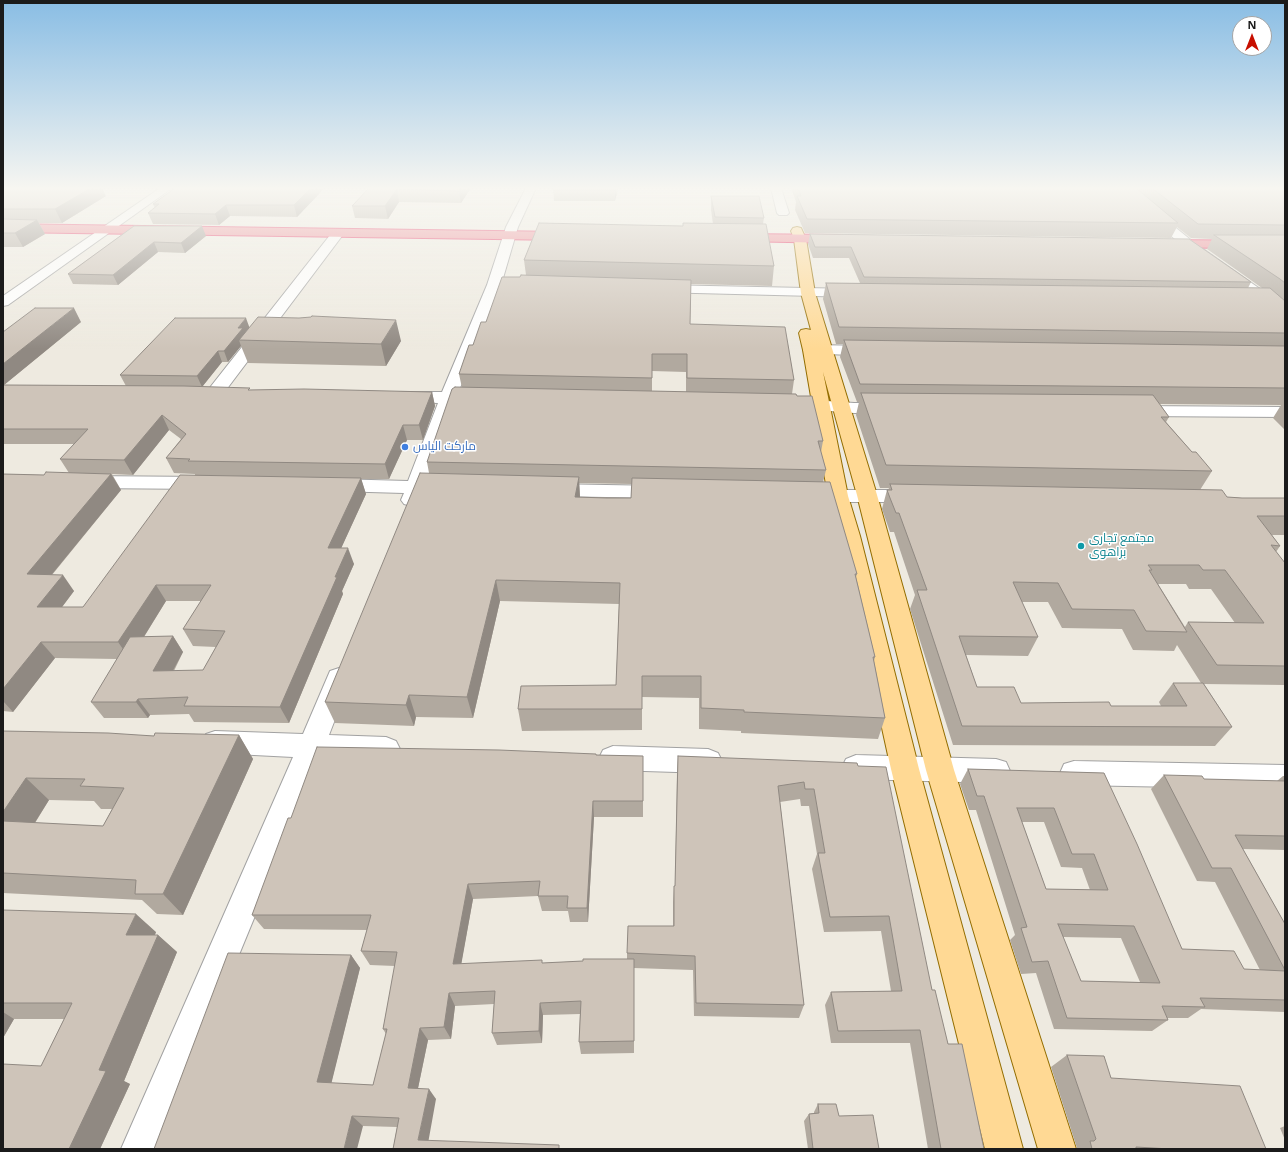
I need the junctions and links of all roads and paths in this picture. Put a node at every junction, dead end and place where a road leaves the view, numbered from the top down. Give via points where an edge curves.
1 (88, 242) edge
2 (332, 242) edge
3 (508, 242) edge
4 (791, 242) edge
5 (1185, 242) edge
6 (1219, 242) edge
7 (1285, 245) edge
8 (651, 289) edge
9 (801, 293) junction
10 (871, 294) edge
11 (1241, 299) edge
12 (1265, 299) junction
13 (3, 302) edge
14 (1285, 316) edge
15 (818, 350) junction
16 (889, 351) edge
17 (236, 394) edge
18 (384, 396) edge
19 (448, 398) junction
20 (495, 398) edge
21 (780, 404) edge
22 (831, 406) junction
23 (901, 408) edge
24 (1120, 411) edge
25 (1285, 412) edge
26 (66, 481) edge
27 (225, 484) edge
28 (313, 485) edge
29 (416, 487) junction
30 (460, 488) edge
31 (528, 490) edge
32 (679, 493) edge
33 (798, 495) edge
34 (867, 495) junction
35 (838, 496) junction
36 (930, 496) edge
37 (402, 523) edge
38 (346, 660) edge
39 (193, 741) edge
40 (311, 746) junction
41 (406, 750) edge
42 (588, 757) edge
43 (730, 762) edge
44 (833, 766) edge
45 (905, 769) junction
46 (940, 770) junction
47 (1019, 772) edge
48 (1050, 772) edge
49 (1285, 776) edge
50 (140, 1149) edge
51 (1004, 1149) edge
52 (1057, 1149) edge

1 - 13 street
2 - 17 street via 207,394
3 - 19 street via 500,286
4 - 9 main road
5 - 12 street
6 - 7 highway
8 - 9 street
9 - 10 street
9 - 15 main road
11 - 12 street
12 - 14 street
15 - 16 street
15 - 22 main road
18 - 19 street
19 - 20 street
19 - 29 street
21 - 22 street
22 - 23 street
22 - 34 main road
22 - 35 main road
24 - 25 street
26 - 27 street
28 - 29 street
29 - 30 street
29 - 37 street
31 - 32 street
33 - 35 street
34 - 35 street
34 - 36 street
34 - 46 main road
35 - 45 main road via 850,536
38 - 40 street
39 - 40 street
40 - 41 street
40 - 50 street
42 - 43 street
44 - 45 street
45 - 46 street
45 - 51 main road
46 - 47 street
46 - 52 main road
48 - 49 street

